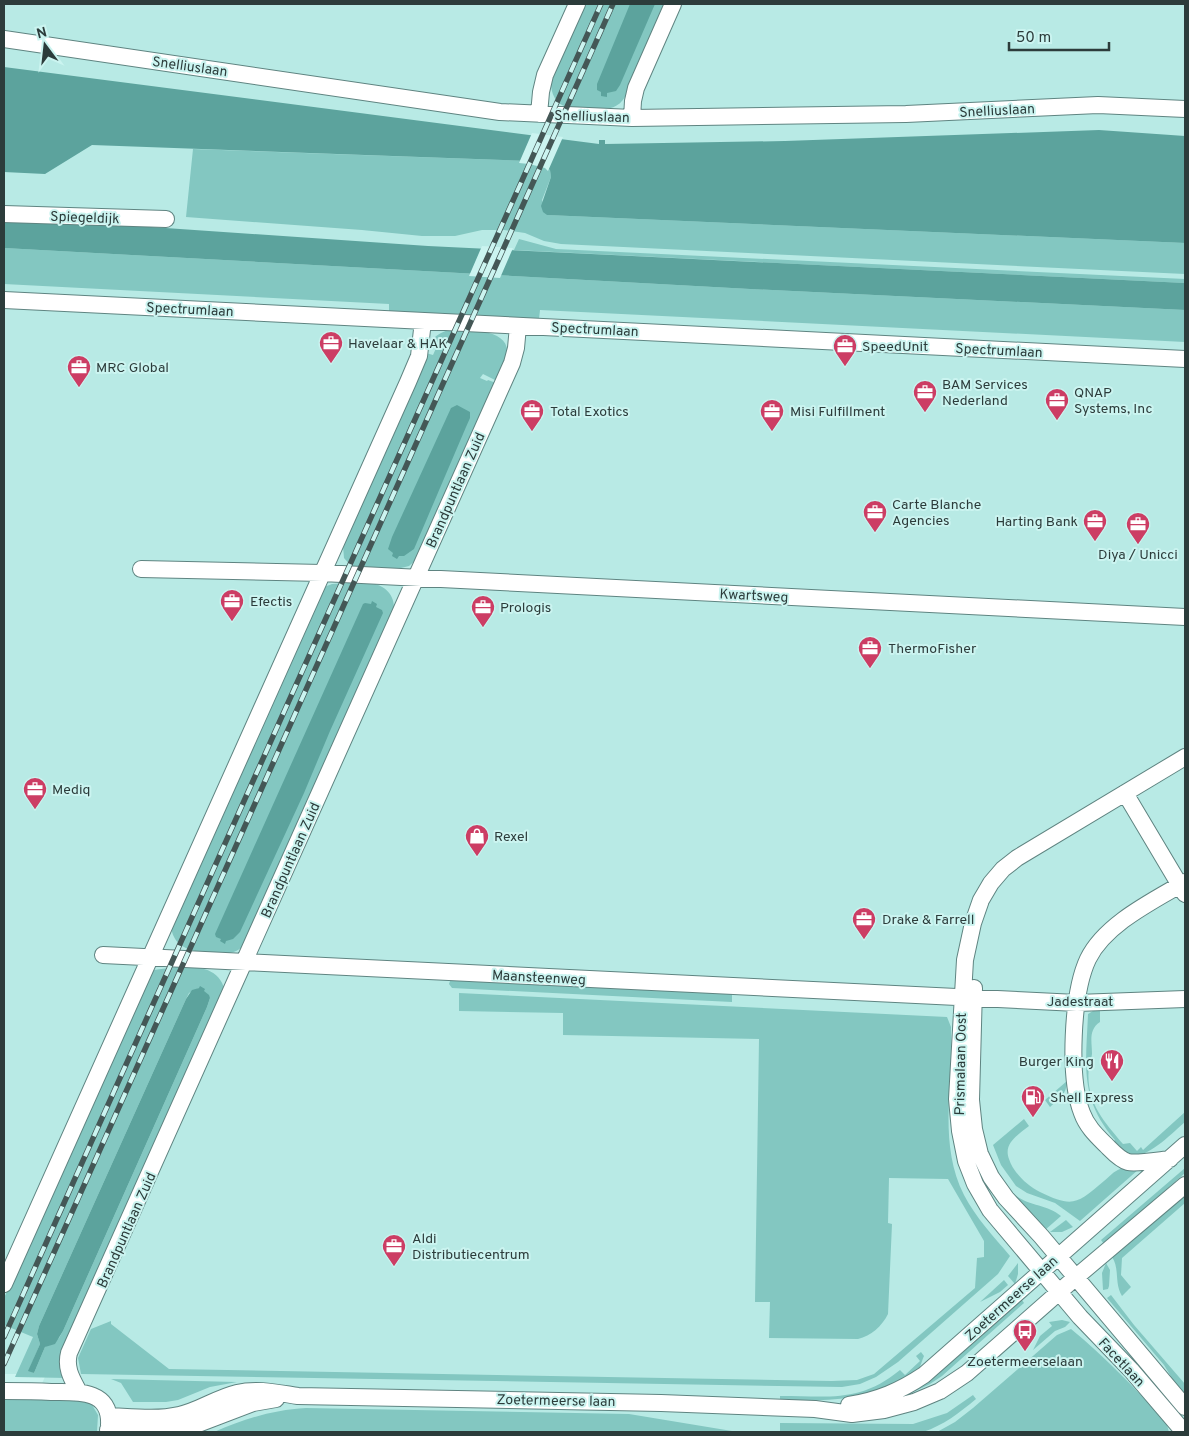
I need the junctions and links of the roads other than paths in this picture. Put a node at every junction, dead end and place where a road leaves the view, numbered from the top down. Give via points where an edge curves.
1 (577, 4) edge
2 (673, 4) edge
3 (4, 39) edge
4 (1185, 109) edge
5 (539, 114) junction
6 (632, 118) junction
7 (4, 214) edge
8 (166, 219) dead end
9 (4, 300) edge
10 (423, 321) junction
11 (518, 326) junction
12 (1185, 359) edge
13 (140, 570) dead end
14 (322, 573) junction
15 (416, 578) junction
16 (1185, 617) edge
17 (1185, 757) edge
18 (1125, 793) junction
19 (1183, 887) edge
20 (104, 955) dead end
21 (150, 957) junction
22 (244, 962) junction
23 (968, 997) junction
24 (1185, 999) edge
25 (1077, 1003) junction
26 (1185, 1145) edge
27 (1170, 1159) junction
28 (1185, 1185) edge
29 (1058, 1256) junction
30 (1041, 1271) junction
31 (1075, 1278) junction
32 (4, 1284) edge
33 (1059, 1292) junction
34 (4, 1391) edge
35 (79, 1392) junction
36 (1185, 1407) edge
37 (815, 1408) junction
38 (108, 1426) edge
39 (1184, 1432) edge

1 - 5 street via 545,75
2 - 6 street via 636,88
3 - 5 street, Snelliuslaan via 476,109
4 - 6 street, Snelliuslaan via 1098,105 906,114
5 - 6 street, Snelliuslaan
7 - 8 street, Spiegeldijk
9 - 10 street, Spectrumlaan
10 - 11 street, Spectrumlaan
10 - 14 street via 416,364
11 - 12 street, Spectrumlaan
11 - 15 street, Brandpuntlaan Zuid via 512,363
13 - 14 street, Kwartsweg
14 - 15 street, Kwartsweg
14 - 21 street
15 - 16 street, Kwartsweg
15 - 22 street, Brandpuntlaan Zuid
17 - 18 street, Prismalaan Oost
18 - 19 street
18 - 23 street, Prismalaan Oost via 1017,858 991,883 973,923 975,960
19 - 25 street via 1118,924 1101,942 1089,959
20 - 21 street, Maansteenweg
21 - 22 street, Maansteenweg
21 - 32 street
22 - 23 street, Maansteenweg
22 - 35 street, Brandpuntlaan Zuid via 70,1352 68,1371
23 - 25 street, Jadestraat
23 - 29 street, Prismalaan Oost via 971,1100 980,1154 1006,1198
23 - 30 street, Prismalaan Oost via 957,1098 966,1161 990,1210
24 - 25 street, Jadestraat
25 - 27 street via 1073,1075 1082,1115 1092,1131 1116,1155 1128,1162
26 - 27 street, Zoetermeerse laan
27 - 29 street, Zoetermeerse laan
28 - 31 street, Zoetermeerse laan
29 - 30 street, Zoetermeerse laan
29 - 31 street, Prismalaan Oost
30 - 33 street, Prismalaan Oost
30 - 37 street, Zoetermeerse laan via 942,1359 904,1388 878,1398
31 - 33 street, Zoetermeerse laan
31 - 36 street, Facetlaan
33 - 37 street, Zoetermeerse laan via 967,1373 940,1391 884,1410 852,1414
33 - 39 street, Facetlaan
34 - 35 street
35 - 38 street via 98,1399 107,1408
37 - 38 street, Zoetermeerse laan via 298,1396 253,1403 190,1427 161,1430

